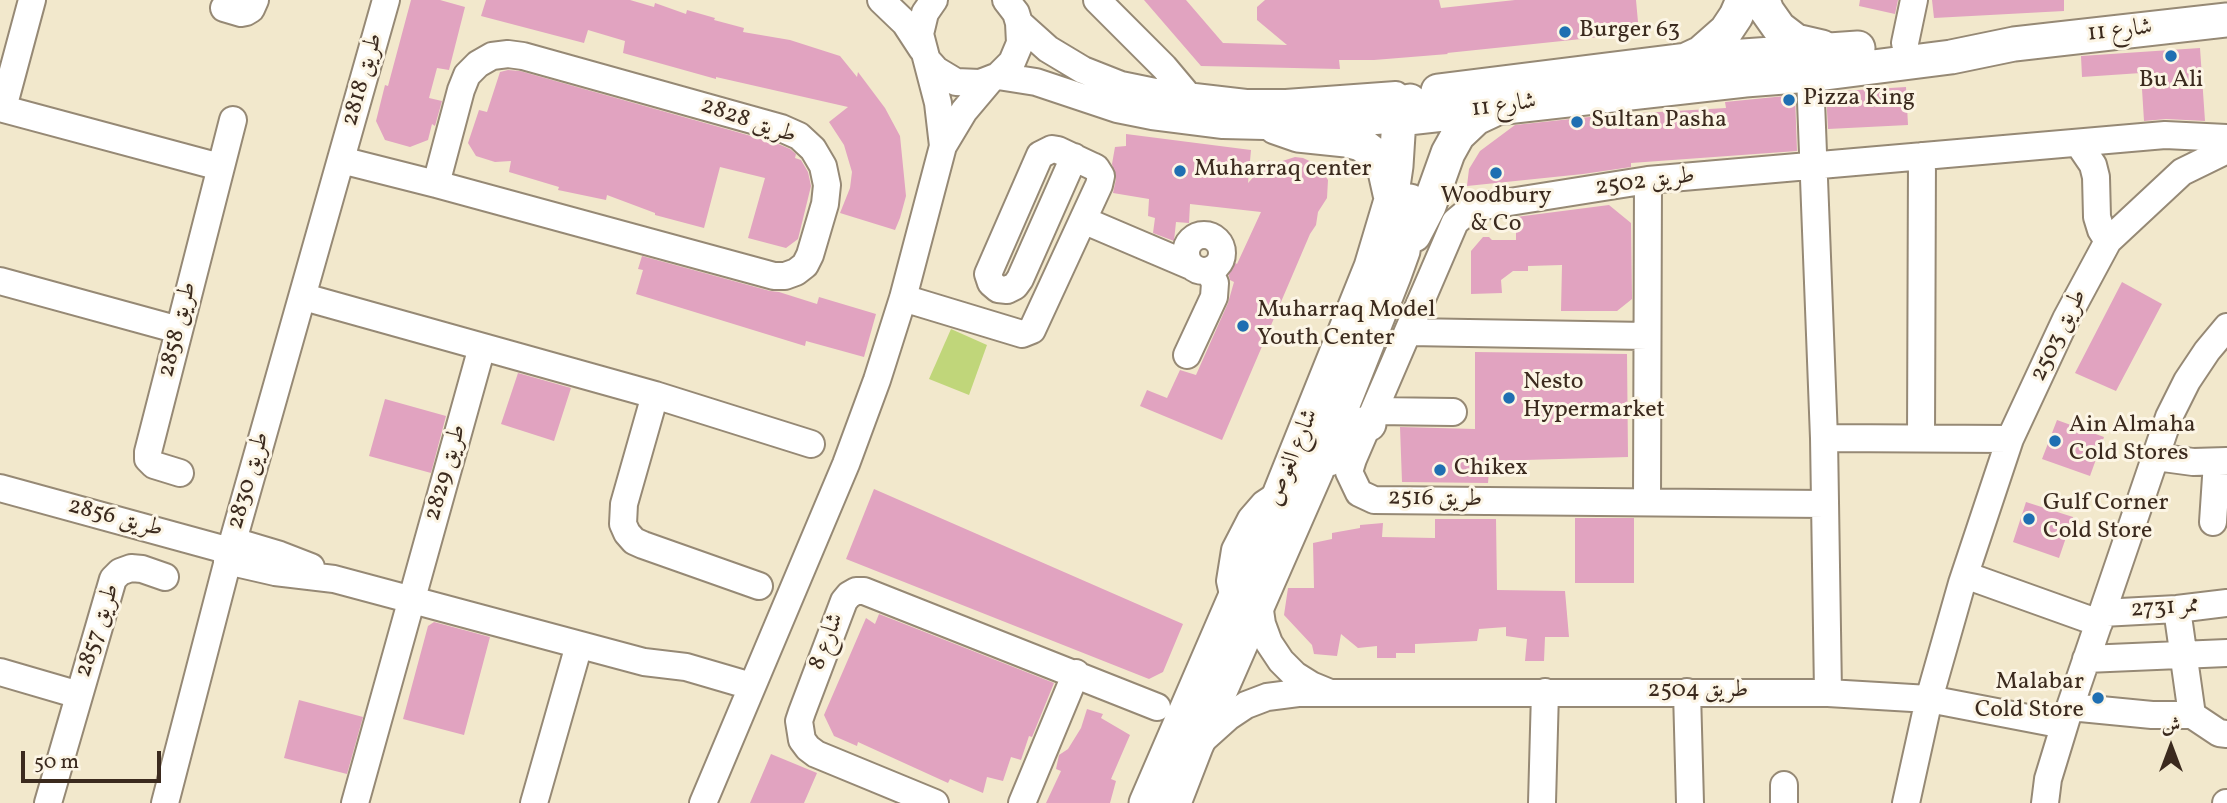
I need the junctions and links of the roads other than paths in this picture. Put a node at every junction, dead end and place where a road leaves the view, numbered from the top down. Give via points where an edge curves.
1 (32, 0) edge
2 (255, 0) edge
3 (386, 0) edge
4 (881, 0) edge
5 (934, 0) edge
6 (1097, 0) edge
7 (1744, 0) edge
8 (1762, 0) edge
9 (1914, 0) edge
10 (1011, 7) edge
11 (224, 8) dead end
12 (2227, 20) edge
13 (1905, 43) junction
14 (2014, 44) junction
15 (1838, 50) junction
16 (927, 58) junction
17 (1686, 61) junction
18 (1755, 67) junction
19 (1810, 75) junction
20 (994, 78) junction
21 (1190, 98) junction
22 (1408, 106) junction
23 (1498, 107) junction
24 (1, 108) edge
25 (233, 120) dead end
26 (1275, 127) junction
27 (2227, 138) edge
28 (2078, 143) junction
29 (943, 146) junction
30 (2227, 150) edge
31 (1922, 156) junction
32 (1074, 157) junction
33 (341, 160) junction
34 (220, 167) junction
35 (1813, 167) junction
36 (1648, 180) junction
37 (436, 184) junction
38 (1391, 200) junction
39 (1478, 207) joint
40 (1083, 220) junction
41 (2108, 241) junction
42 (1402, 251) junction
43 (1027, 264) junction
44 (1057, 277) junction
45 (0, 281) edge
46 (304, 297) junction
47 (903, 298) junction
48 (2227, 327) edge
49 (179, 330) junction
50 (1409, 331) junction
51 (1647, 337) junction
52 (482, 347) junction
53 (1187, 355) dead end
54 (655, 395) junction
55 (1453, 412) dead end
56 (1372, 418) junction
57 (1824, 438) junction
58 (1921, 438) junction
59 (2010, 439) junction
60 (811, 444) dead end
61 (2156, 457) junction
62 (2222, 461) edge
63 (1317, 470) junction
64 (180, 473) dead end
65 (0, 488) edge
66 (1647, 502) junction
67 (1825, 504) junction
68 (2213, 522) dead end
69 (230, 551) junction
70 (1965, 575) junction
71 (165, 577) dead end
72 (759, 586) dead end
73 (411, 600) junction
74 (1247, 602) junction
75 (2227, 603) edge
76 (2177, 609) junction
77 (2100, 618) junction
78 (579, 645) junction
79 (2227, 653) edge
80 (2183, 654) junction
81 (2086, 659) junction
82 (0, 672) edge
83 (1076, 673) junction
84 (1545, 692) junction
85 (1687, 692) junction
86 (1330, 693) junction
87 (1828, 693) junction
88 (79, 695) junction
89 (747, 695) junction
90 (1929, 699) junction
91 (1157, 707) dead end
92 (2192, 715) junction
93 (2067, 716) junction
94 (2227, 734) edge
95 (1196, 746) junction
96 (48, 803) edge
97 (165, 803) edge
98 (355, 803) edge
99 (534, 803) edge
100 (703, 803) edge
101 (935, 803) edge
102 (1022, 803) edge
103 (1146, 803) edge
104 (1174, 803) edge
105 (1542, 803) edge
106 (1690, 803) edge
107 (1906, 803) edge
108 (2045, 803) edge

1 - 24 street
2 - 11 street via 246,12
3 - 33 street, طريق 2818
4 - 16 street via 905,23
5 - 16 street via 920,34
6 - 21 street
7 - 17 main road via 1720,37
7 - 18 street
8 - 15 main road via 1779,28 1796,41
8 - 18 street
9 - 13 street
10 - 20 street via 1020,33 1017,53
10 - 21 street, شارع 11 via 1048,49 1083,70 1121,85
12 - 14 main road, شارع 11
13 - 14 main road, شارع 11 via 1971,40
13 - 15 main road, شارع 11
14 - 19 main road, شارع 11
15 - 18 main road, شارع 11
16 - 20 street, شارع 11 via 956,82
16 - 29 street
17 - 18 main road, شارع 11
17 - 22 main road, شارع 11
18 - 19 main road, شارع 11
18 - 23 main road, شارع 11
19 - 35 street
20 - 26 street, شارع 11 via 1036,82 1152,116
20 - 29 street via 964,111
21 - 22 street, شارع 11
22 - 23 main road, شارع 11
22 - 26 street, شارع 11
22 - 38 main road, شارع الغوص
22 - 42 main road, شارع الغوص via 1414,168
23 - 42 main road via 1476,118 1458,135 1429,206
24 - 34 street
25 - 34 street, طريق 2858
26 - 38 main road via 1361,144 1384,167
27 - 28 street, طريق 2502 via 2165,135
28 - 31 street, طريق 2502
28 - 41 street via 2096,177 2097,217
29 - 47 street
30 - 41 street, طريق 2503 via 2182,172
31 - 35 street, طريق 2502
31 - 58 street
32 - 40 street via 1096,168 1101,176
32 - 43 street
32 - 43 street via 1052,149 1040,155 990,266 991,283 998,289 1015,286
33 - 37 street, طريق 2828
33 - 46 street, طريق 2830
34 - 49 street, طريق 2858
35 - 36 street, طريق 2502
35 - 57 street
36 - 39 street, طريق 2502
36 - 51 street
37 - 37 street, طريق 2828 via 774,276 785,276 805,265 827,185 813,149 781,128 508,54 478,64 467,75
38 - 74 main road, شارع الغوص via 1371,267 1280,493
39 - 50 street, طريق 2516 via 1455,222
40 - 44 street
40 - 53 street via 1200,268 1215,283
41 - 59 street, طريق 2503
42 - 63 main road, شارع الغوص
43 - 44 street
44 - 47 street via 1035,326 1022,334
45 - 49 street
46 - 52 street
46 - 69 street, طريق 2830
47 - 89 street via 846,464
48 - 61 street via 2187,381
49 - 64 street, طريق 2858 via 148,456 153,465
50 - 51 street
50 - 56 street, طريق 2516
51 - 66 street
52 - 54 street
52 - 73 street, طريق 2829
54 - 60 street
54 - 72 street via 622,514 627,533 643,545
55 - 56 street
56 - 63 main road via 1350,430
56 - 66 street, طريق 2516 via 1349,472 1359,493 1374,500
57 - 58 street
57 - 67 street
58 - 59 street
59 - 70 street, طريق 2503
61 - 62 street
61 - 77 street
62 - 68 street
63 - 74 main road, شارع الغوص
65 - 69 street, طريق 2856
66 - 67 street, طريق 2516
67 - 87 street
69 - 73 street via 275,572 334,579
69 - 97 street, طريق 2830
70 - 77 street
70 - 90 street, طريق 2503
71 - 88 street, طريق 2857 via 131,568 113,579
73 - 78 street
73 - 98 street, طريق 2829
74 - 86 street, طريق 2504 via 1281,661 1295,675
74 - 95 main road, شارع الغوص
74 - 103 main road, شارع الغوص
75 - 76 street, ممر 2731
76 - 77 street, ممر 2731
76 - 80 street
77 - 81 street
78 - 89 street via 644,662 686,667
78 - 99 street
79 - 80 street
80 - 81 street
80 - 92 street
81 - 93 street
82 - 88 street, طريق 2857
83 - 91 street, شارع 8
83 - 101 street, شارع 8 via 864,591 849,595 799,721 802,740 816,754
83 - 102 street
84 - 85 street, طريق 2504
84 - 86 street, طريق 2504
84 - 105 street
85 - 87 street, طريق 2504
85 - 106 street
86 - 95 street, طريق 2504 via 1283,694 1246,705
87 - 90 street, طريق 2504
88 - 96 street, طريق 2857
89 - 100 street
90 - 93 street, طريق 2504
90 - 107 street, طريق 2503
92 - 93 street, طريق 2504
92 - 94 street
93 - 108 street
95 - 104 main road, شارع الغوص

